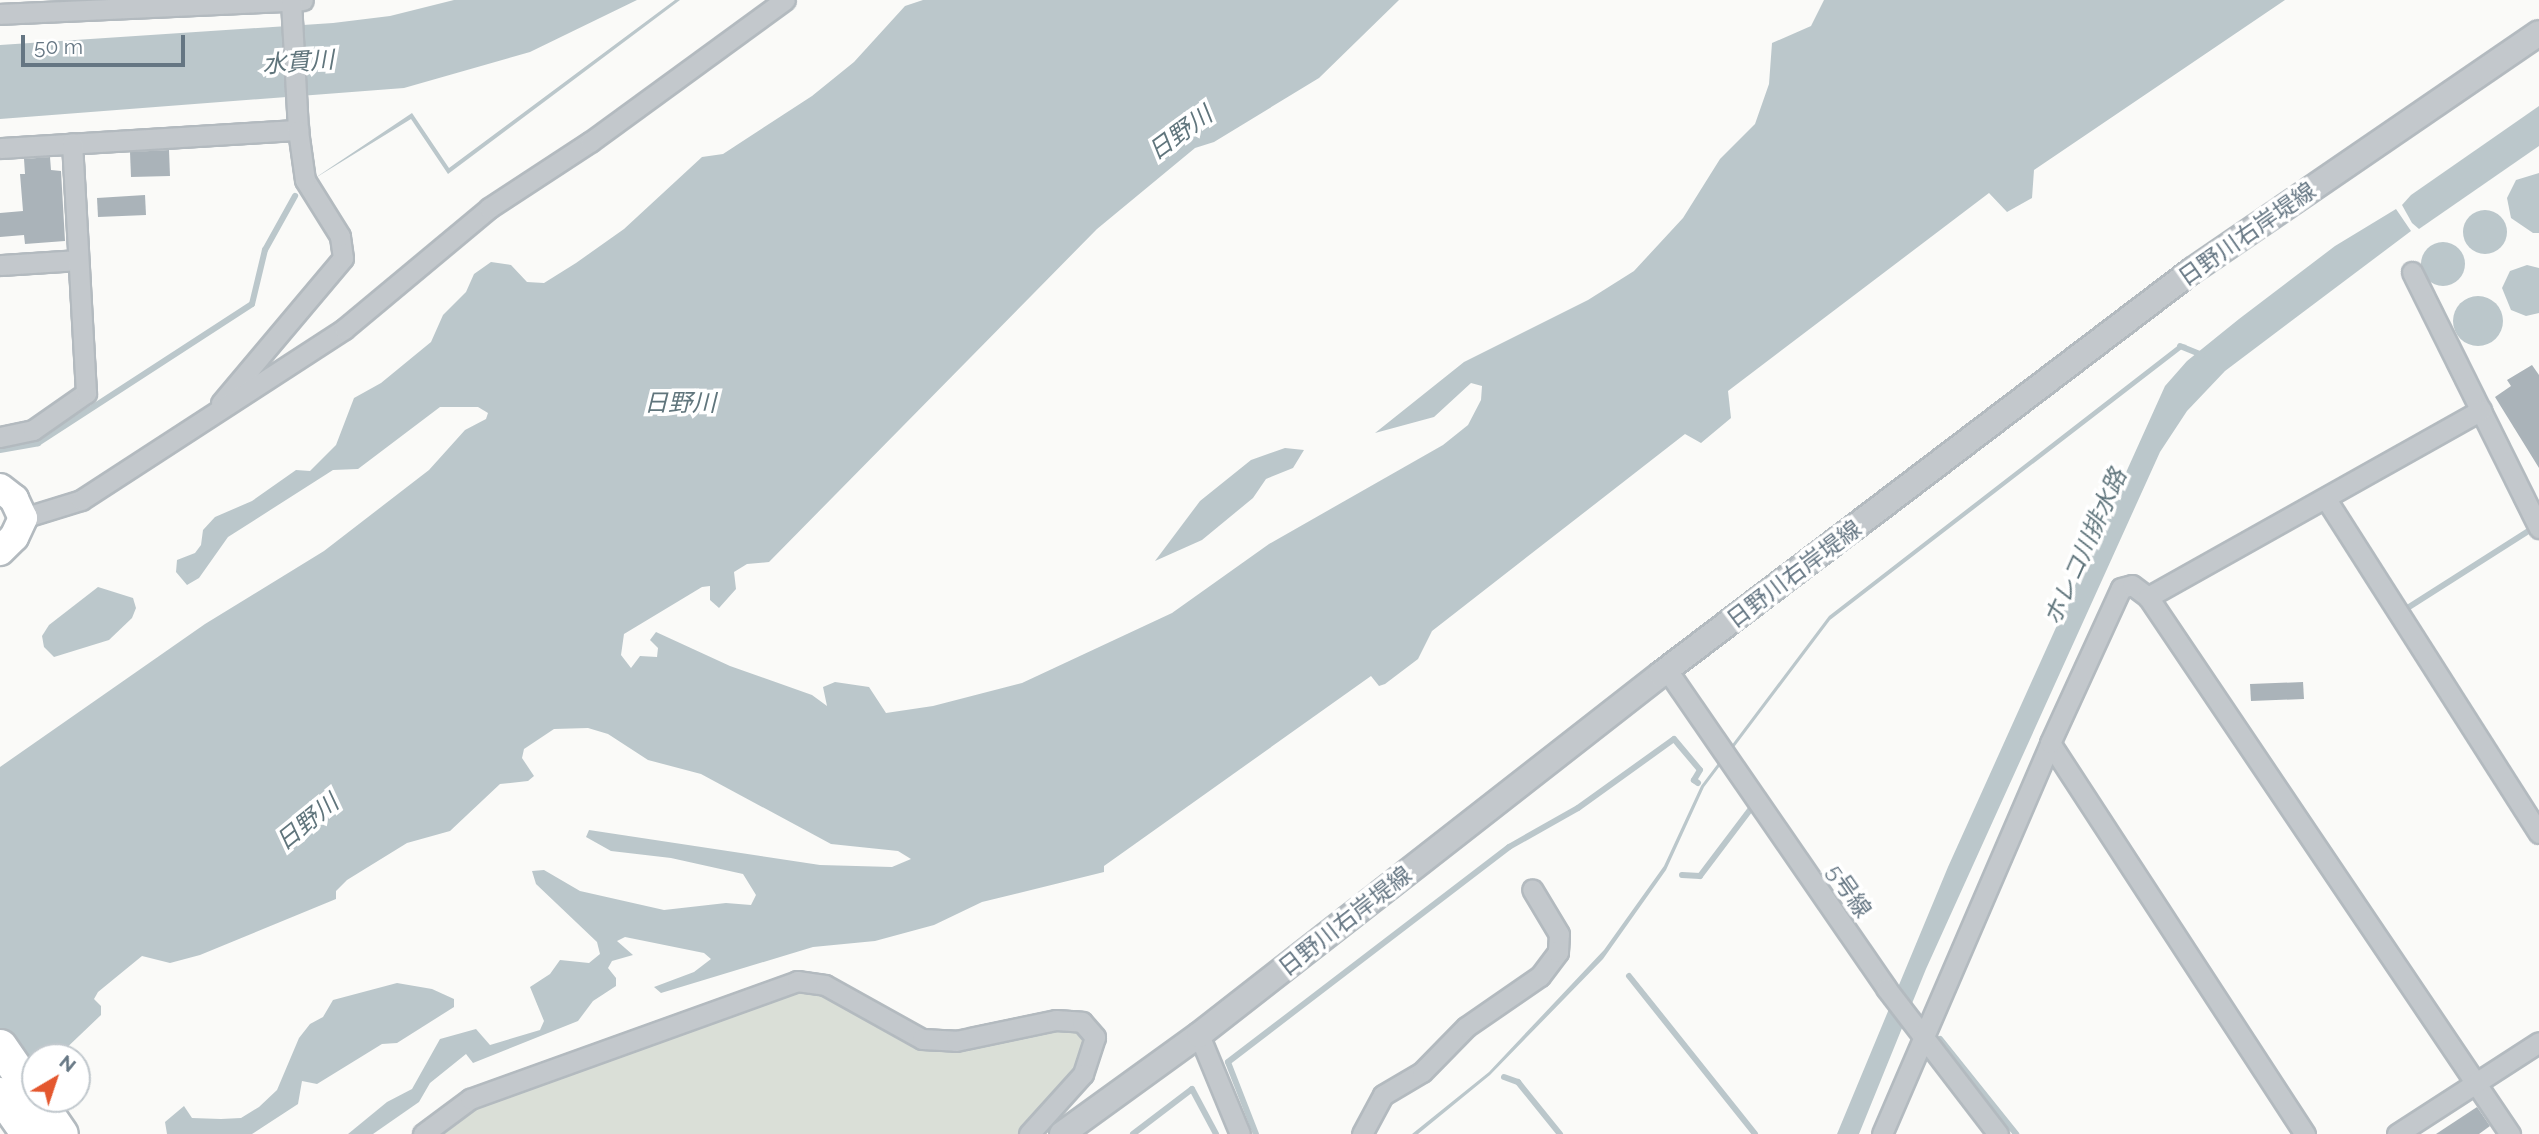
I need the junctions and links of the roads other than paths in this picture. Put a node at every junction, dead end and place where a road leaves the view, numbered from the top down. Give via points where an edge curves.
1 (785, 0) edge
2 (294, 3) edge
3 (0, 14) edge
4 (2539, 33) edge
5 (298, 130) junction
6 (72, 143) junction
7 (0, 148) edge
8 (77, 260) junction
9 (0, 265) edge
10 (2412, 272) dead end
11 (2481, 410) junction
12 (214, 412) junction
13 (0, 437) edge
14 (0, 488) edge
15 (2326, 499) junction
16 (23, 518) junction
17 (2539, 528) edge
18 (0, 551) edge
19 (2148, 597) junction
20 (1667, 670) junction
21 (2050, 743) junction
22 (2539, 832) edge
23 (1532, 889) dead end
24 (1918, 1029) junction
25 (1199, 1035) junction
26 (2539, 1042) edge
27 (0, 1046) edge
28 (21, 1076) edge
29 (2477, 1082) junction
30 (0, 1094) edge
31 (46, 1113) edge
32 (28, 1134) edge
33 (61, 1134) edge
34 (423, 1134) edge
35 (1029, 1134) edge
36 (1062, 1134) edge
37 (1240, 1134) edge
38 (1362, 1134) edge
39 (1882, 1134) edge
40 (1998, 1134) edge
41 (2305, 1134) edge
42 (2397, 1134) edge
43 (2510, 1134) edge

1 - 12 street via 590,142 489,208 344,329
2 - 3 street
2 - 5 street
4 - 20 street, 日野川右岸堤線 via 2193,270
5 - 6 street
5 - 12 street via 304,180 340,236 343,258 243,371
6 - 7 street
6 - 8 street
8 - 9 street
8 - 13 street via 86,393 33,430
10 - 11 street
11 - 15 street
11 - 17 street
12 - 16 street via 81,500
14 - 16 main road via 13,499
15 - 19 street
15 - 22 street
16 - 18 main road
19 - 21 street via 2132,585 2121,588
19 - 29 street
20 - 24 street, 5号線
20 - 25 street, 日野川右岸堤線
21 - 24 street
21 - 41 street
23 - 38 street via 1559,934 1558,952 1540,976 1466,1027 1422,1072 1382,1095
24 - 39 street
24 - 40 street, 5号線
25 - 36 street, 日野川右岸堤線
25 - 37 street
26 - 29 street
27 - 28 highway
29 - 42 street
29 - 43 street
30 - 32 highway
31 - 33 highway
34 - 35 street via 470,1100 797,981 825,985 922,1040 956,1041 1056,1020 1082,1023 1095,1037 1083,1074

